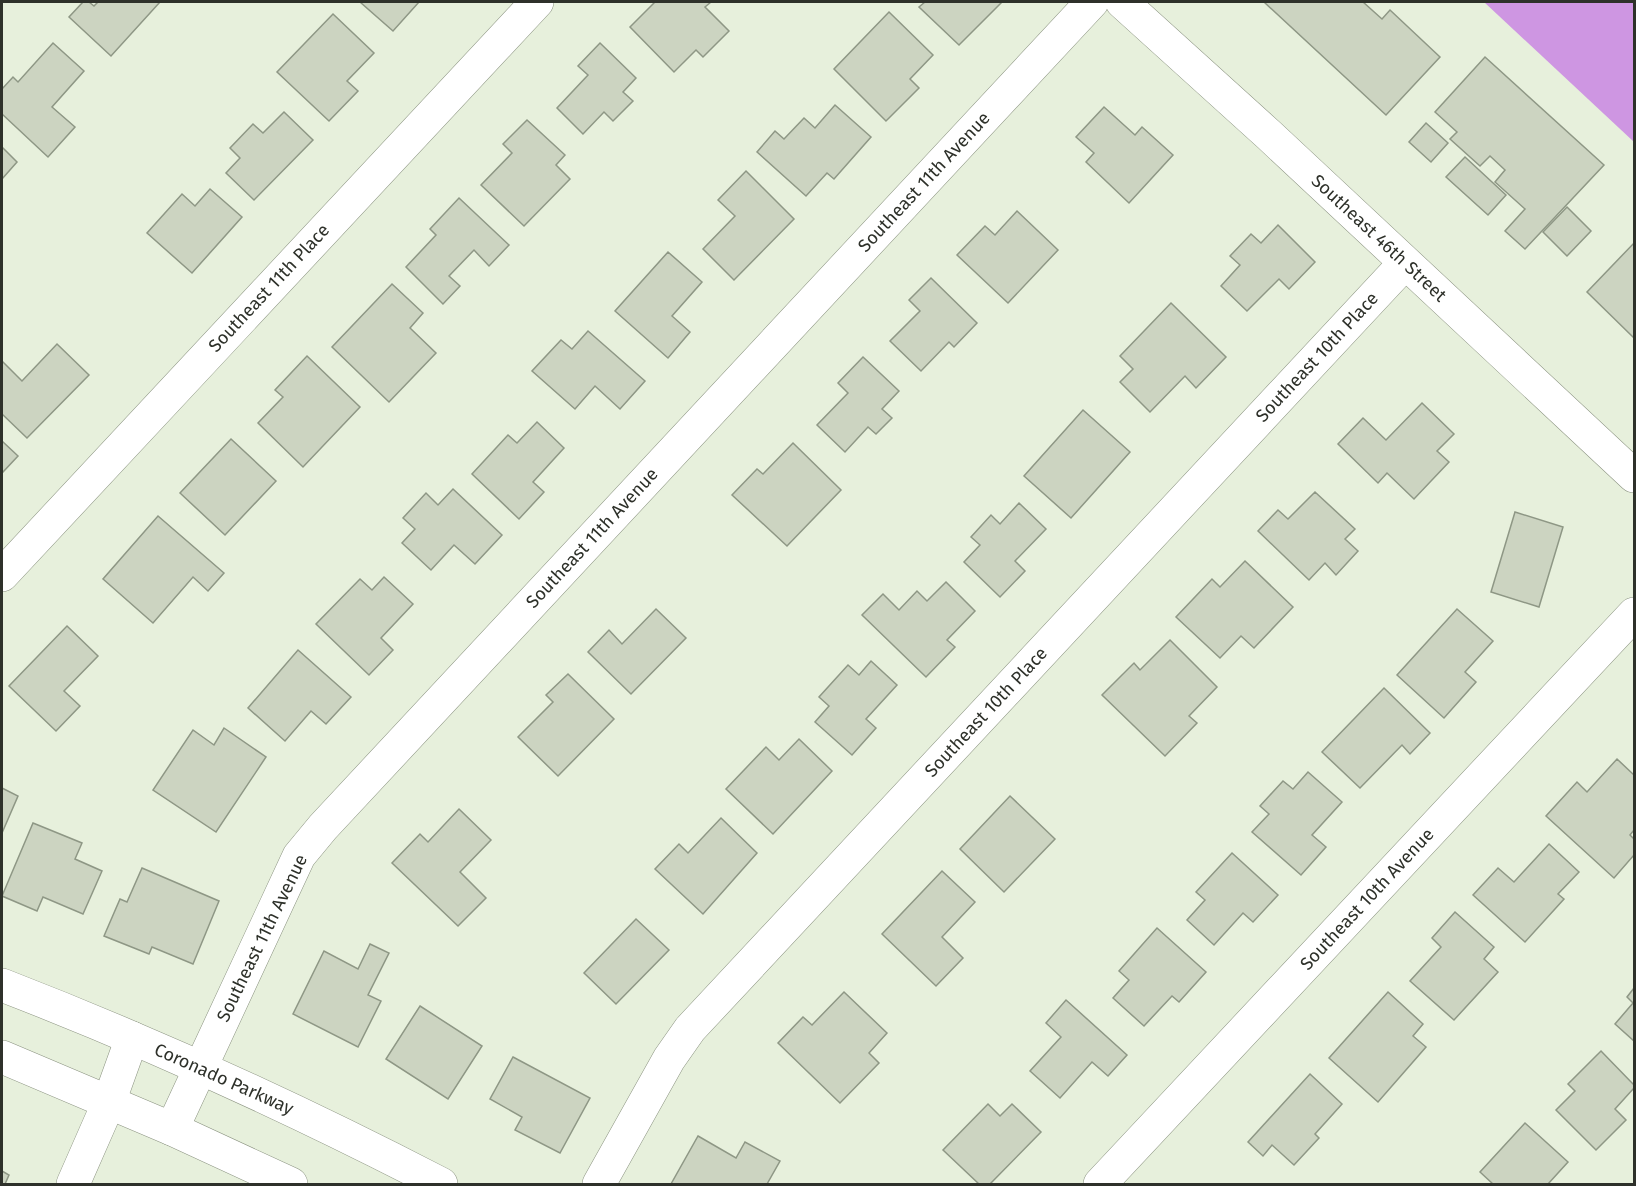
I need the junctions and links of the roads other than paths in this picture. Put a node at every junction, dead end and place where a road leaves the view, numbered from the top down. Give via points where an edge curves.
1 (537, 2) edge
2 (1092, 2) edge
3 (1122, 2) edge
4 (1405, 263) junction
5 (1635, 476) edge
6 (2, 575) edge
7 (1635, 614) edge
8 (2, 985) edge
9 (132, 1038) junction
10 (2, 1057) edge
11 (200, 1067) junction
12 (109, 1102) junction
13 (172, 1129) junction
14 (73, 1185) edge
15 (291, 1185) edge
16 (441, 1185) edge
17 (599, 1185) edge
18 (1100, 1185) edge

1 - 6 street, Southeast 11th Place
2 - 11 street, Southeast 11th Avenue via 323,827 299,856
3 - 4 street, Southeast 46th Street
4 - 5 street, Southeast 46th Street
4 - 17 street, Southeast 10th Place via 690,1029 669,1059
7 - 18 street, Southeast 10th Avenue
8 - 9 street, Coronado Parkway
9 - 11 street, Coronado Parkway
9 - 12 street
10 - 12 street
11 - 13 street, Southeast 11th Avenue
11 - 16 street, Coronado Parkway
12 - 13 street
12 - 14 street
13 - 15 street

